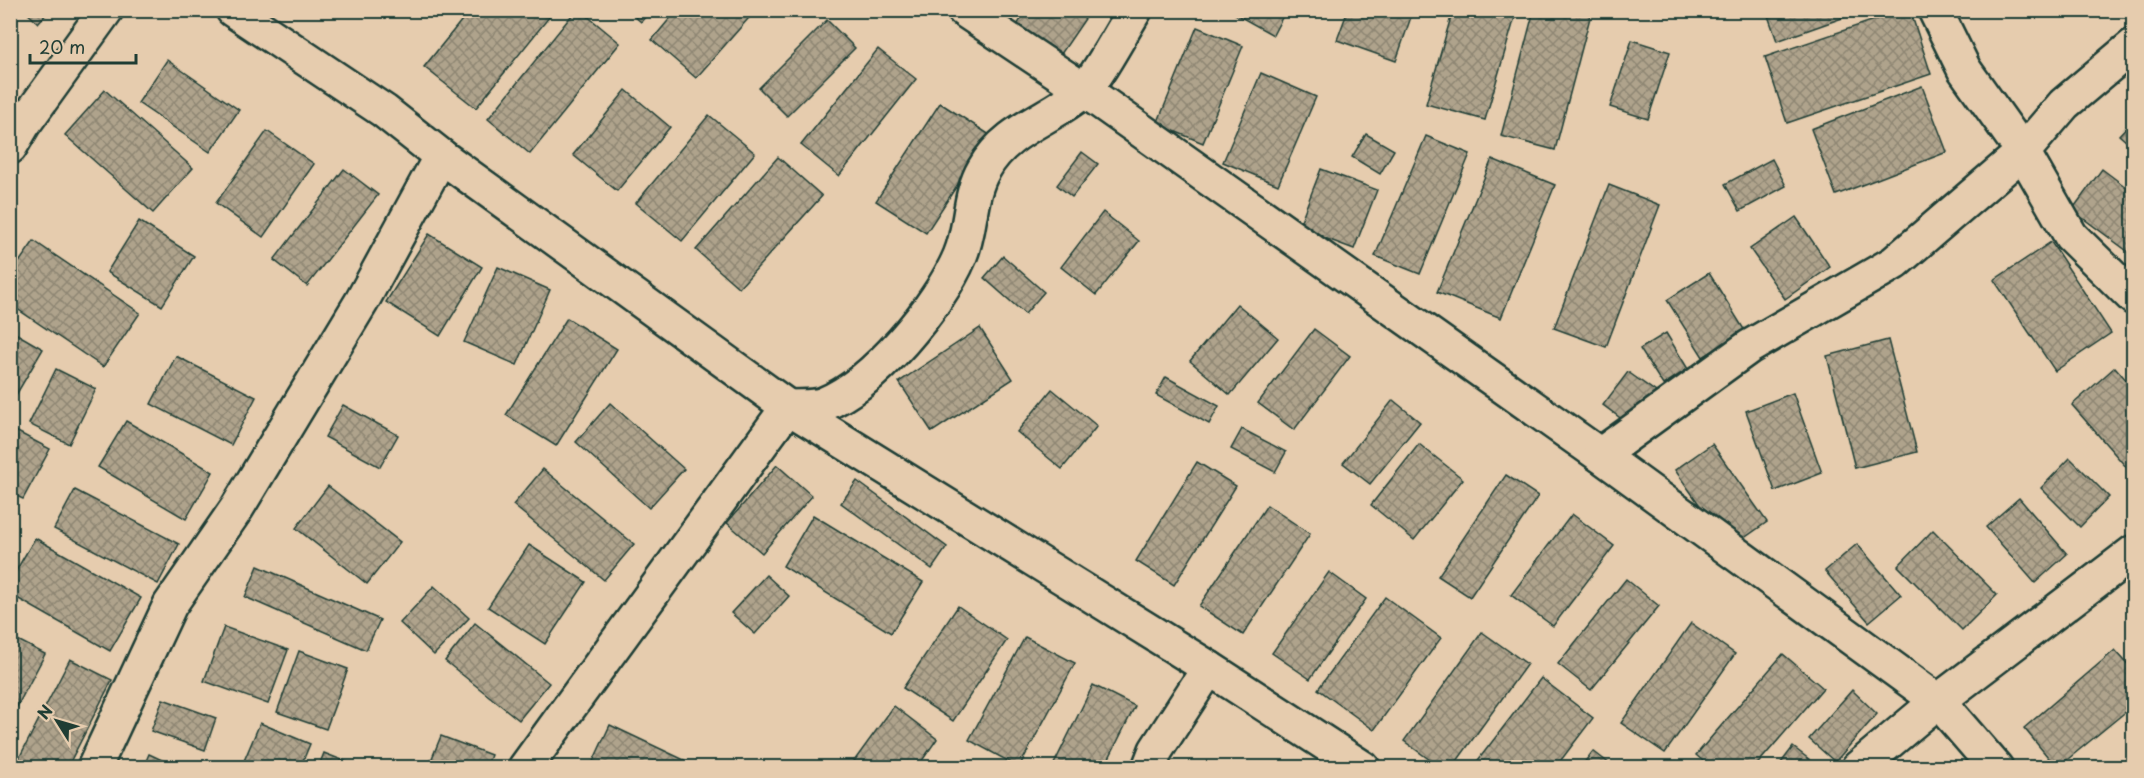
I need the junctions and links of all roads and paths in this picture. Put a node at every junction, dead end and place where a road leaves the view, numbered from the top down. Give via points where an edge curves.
1 (106, 10) edge
2 (233, 10) edge
3 (964, 10) edge
4 (1135, 10) edge
5 (1935, 10) edge
6 (2133, 45) edge
7 (1084, 90) junction
8 (10, 147) edge
9 (2023, 152) junction
10 (441, 156) junction
11 (2133, 298) edge
12 (788, 407) junction
13 (1600, 455) junction
14 (2133, 552) edge
15 (1209, 668) junction
16 (1938, 701) junction
17 (94, 768) edge
18 (525, 768) edge
19 (1149, 768) edge
20 (1363, 768) edge
21 (1858, 768) edge
22 (1996, 768) edge

1 - 8 street
2 - 10 street via 384,111
3 - 7 street
4 - 7 street
5 - 9 street via 1964,69
6 - 9 street via 2064,104
7 - 12 street via 1010,138 984,168 970,206 961,254 948,281 910,334 855,389 822,405
7 - 13 street
9 - 11 street via 2071,236
9 - 13 street via 1894,263 1749,347
10 - 12 street
10 - 17 street via 362,301 243,498 170,605
12 - 15 street
12 - 18 street
13 - 16 street
14 - 16 street
15 - 19 street via 1156,750
15 - 20 street
16 - 21 street
16 - 22 street

